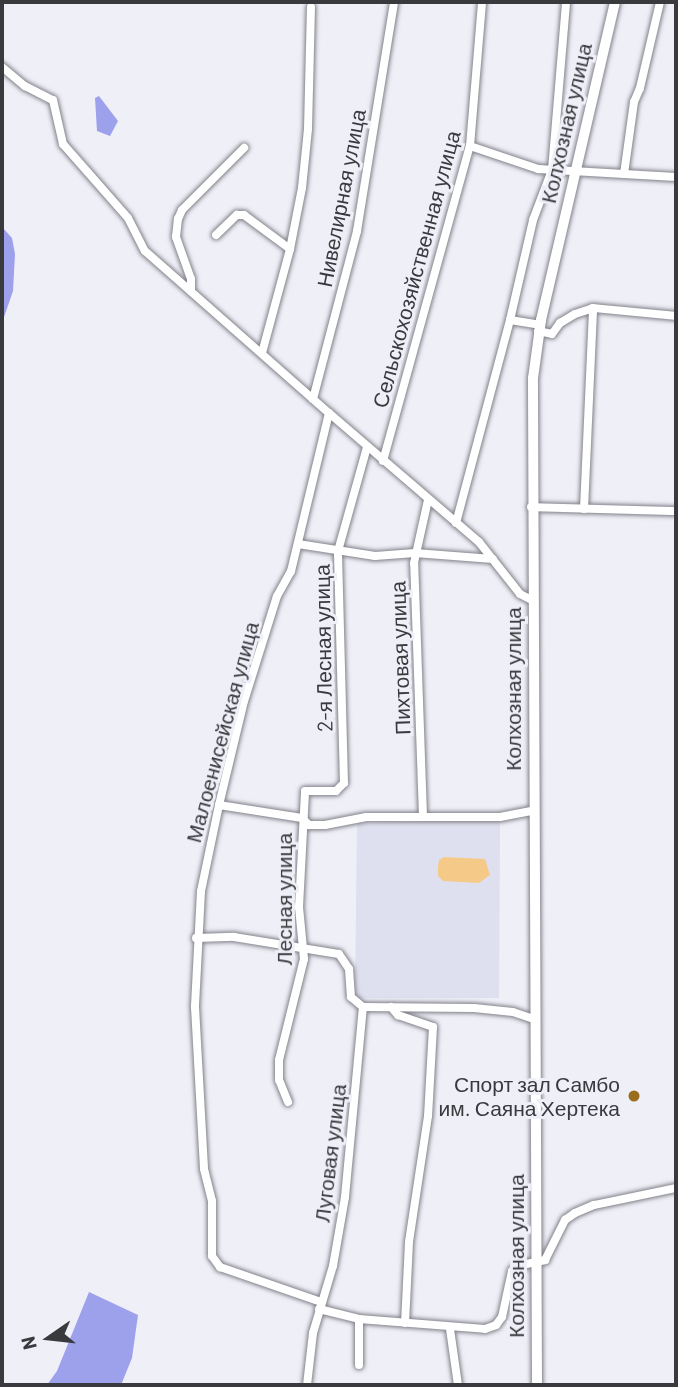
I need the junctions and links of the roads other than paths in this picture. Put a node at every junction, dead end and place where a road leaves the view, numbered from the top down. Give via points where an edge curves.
1 (394, 2) edge
2 (482, 2) edge
3 (566, 2) edge
4 (615, 2) edge
5 (660, 2) edge
6 (311, 7) dead end
7 (2, 68) edge
8 (470, 146) junction
9 (244, 148) dead end
10 (552, 170) junction
11 (575, 170) junction
12 (624, 174) junction
13 (676, 177) edge
14 (216, 235) dead end
15 (290, 249) junction
16 (191, 291) junction
17 (593, 308) junction
18 (676, 316) edge
19 (510, 320) junction
20 (539, 328) junction
21 (261, 353) junction
22 (313, 399) junction
23 (329, 413) junction
24 (367, 447) junction
25 (383, 461) junction
26 (428, 500) junction
27 (531, 508) junction
28 (584, 509) junction
29 (676, 511) edge
30 (456, 523) junction
31 (298, 544) junction
32 (338, 551) junction
33 (415, 553) junction
34 (493, 559) junction
35 (532, 600) junction
36 (219, 805) junction
37 (532, 811) junction
38 (423, 817) junction
39 (302, 818) junction
40 (196, 937) junction
41 (304, 947) junction
42 (363, 1007) junction
43 (391, 1007) junction
44 (533, 1018) junction
45 (288, 1102) dead end
46 (676, 1188) edge
47 (536, 1262) junction
48 (320, 1305) junction
49 (359, 1319) junction
50 (405, 1324) junction
51 (450, 1329) junction
52 (359, 1364) dead end
53 (307, 1385) edge
54 (458, 1385) edge
55 (537, 1385) edge

1 - 22 street, Нивелирная улица via 357,231
2 - 8 street, Сельскохозяйственная улица
3 - 10 street
4 - 11 main road, Колхозная улица
5 - 12 street via 634,102
6 - 15 street via 308,130
7 - 16 street via 53,100 62,144 128,218 145,251
8 - 10 street
8 - 25 street, Сельскохозяйственная улица
9 - 16 street via 178,219 176,237
10 - 11 street
10 - 19 street via 533,220
11 - 12 street
11 - 20 main road, Колхозная улица
12 - 13 street
14 - 15 street via 237,215 244,215
15 - 21 street
16 - 21 street
17 - 18 street
17 - 20 street via 560,323 552,334
17 - 28 street
19 - 20 street
19 - 30 street
20 - 27 main road, Колхозная улица via 533,378
21 - 22 street
22 - 23 street
23 - 24 street
23 - 31 street, Малоенисейская улица
24 - 25 street
24 - 32 street, 2-я Лесная улица
25 - 26 street
26 - 30 street
26 - 33 street, Пихтовая улица
27 - 28 street
27 - 35 main road, Колхозная улица
28 - 29 street
30 - 34 street
31 - 32 street
31 - 36 street, Малоенисейская улица via 244,701
32 - 33 street via 375,556
32 - 39 street, 2-я Лесная улица via 344,783 336,791 305,792
33 - 34 street
33 - 38 street, Пихтовая улица
34 - 35 street via 520,594
35 - 37 main road, Колхозная улица
36 - 39 street
36 - 40 street, Малоенисейская улица
37 - 38 street via 500,817
37 - 44 main road, Колхозная улица
38 - 39 street via 366,817 325,825 309,825
39 - 41 street, Лесная улица via 299,907
40 - 41 street via 234,937
40 - 48 street, Малоенисейская улица via 202,1147 212,1200 212,1256 220,1267
41 - 42 street via 340,954 349,969 351,997
41 - 45 street, Лесная улица via 301,978 279,1060 279,1080
42 - 43 street
42 - 48 street, Луговая улица via 345,1197 333,1265
43 - 44 street via 474,1008
43 - 50 street via 398,1015 433,1027 428,1115 409,1242
44 - 47 main road, Колхозная улица
46 - 47 street via 575,1213 565,1220 545,1260
47 - 51 street via 512,1271 496,1325
47 - 55 main road, Колхозная улица
48 - 49 street
48 - 53 street, Луговая улица
49 - 50 street
49 - 52 street
50 - 51 street
51 - 54 street

